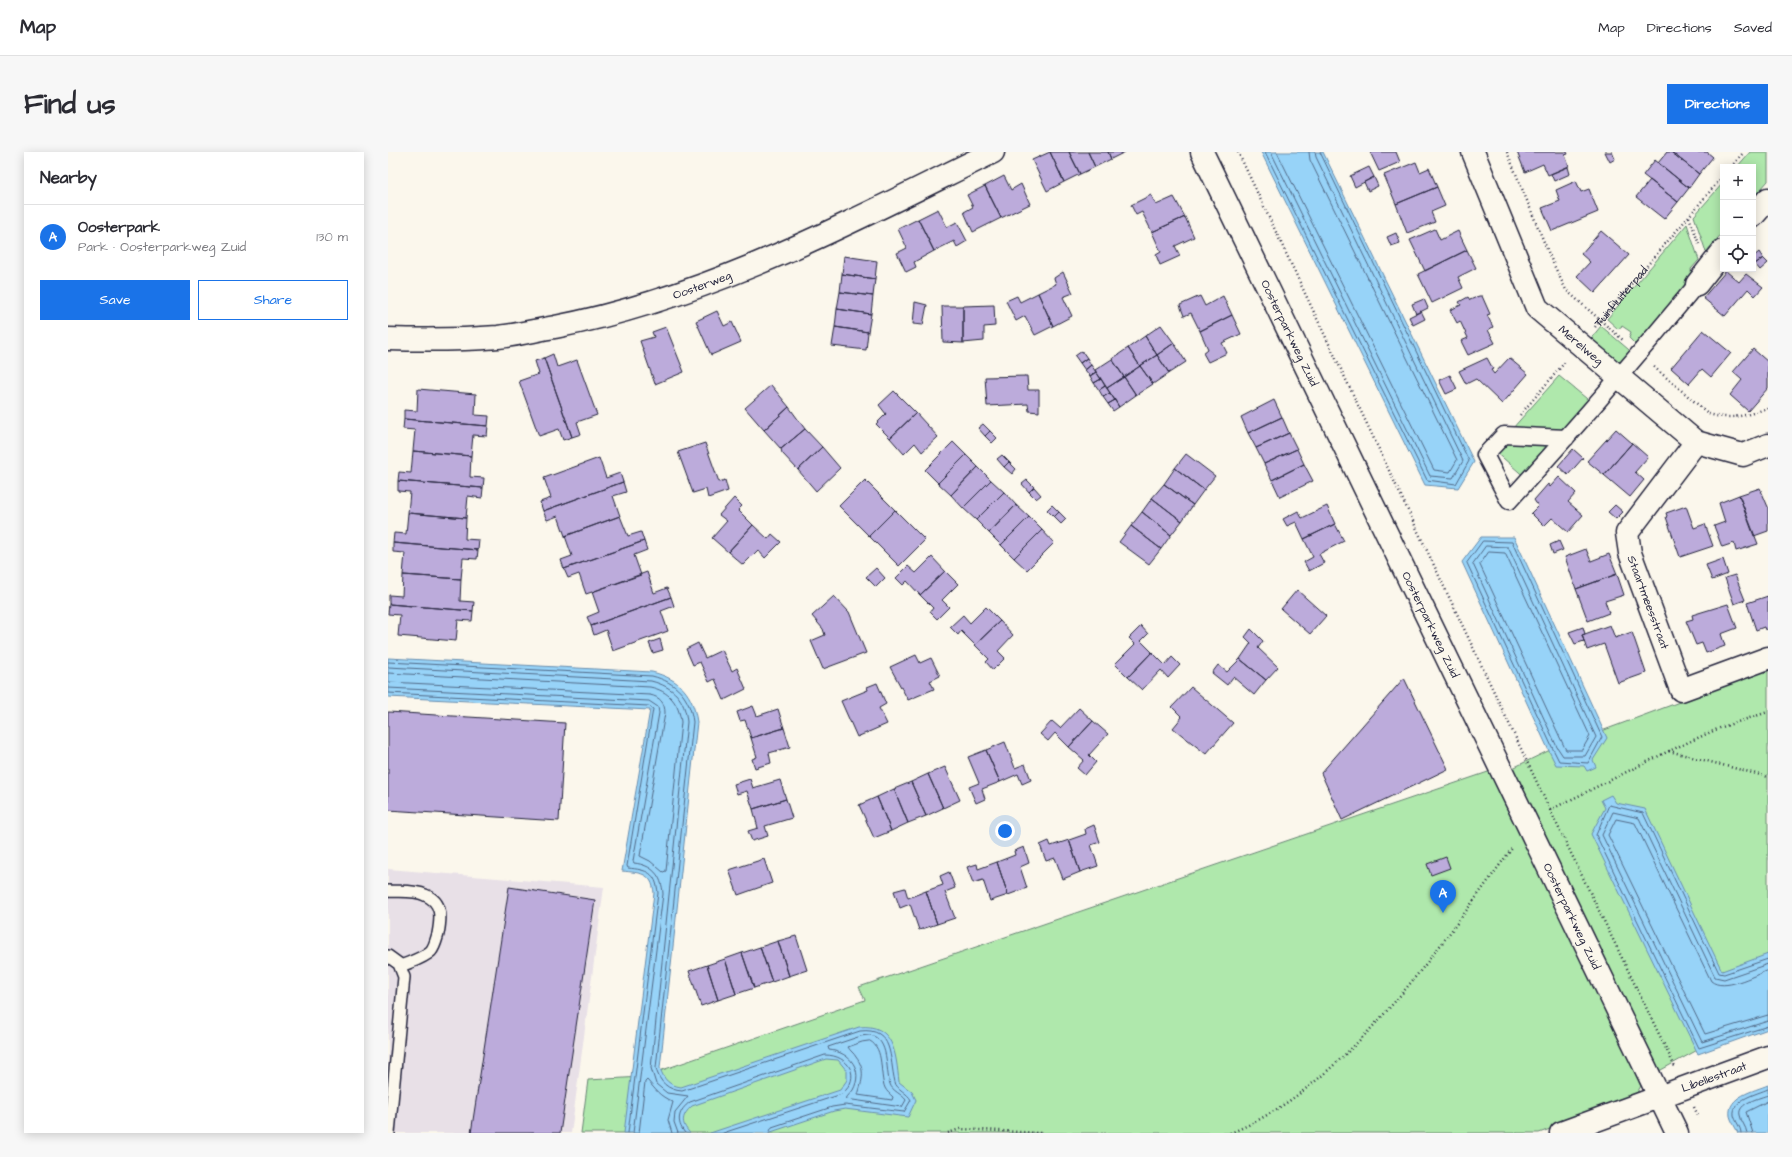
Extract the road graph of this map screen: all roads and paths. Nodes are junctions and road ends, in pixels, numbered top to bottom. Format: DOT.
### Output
graph roads {
  1 [pos="993,152"];
  2 [pos="1202,152"];
  3 [pos="1238,152"];
  4 [pos="1473,152"];
  5 [pos="1507,152"];
  6 [pos="1744,152"];
  7 [pos="1734,164"];
  8 [pos="1720,180"];
  9 [pos="1768,199"];
  10 [pos="1756,213"];
  11 [pos="1720,255"];
  12 [pos="1697,284"];
  13 [pos="1601,321"];
  14 [pos="388,339"];
  15 [pos="1581,344"];
  16 [pos="1639,355"];
  17 [pos="1620,377"];
  18 [pos="1768,408"];
  19 [pos="1504,435"];
  20 [pos="1566,438"];
  21 [pos="1696,442"];
  22 [pos="1768,446"];
  23 [pos="1768,658"];
  24 [pos="1768,712"];
  25 [pos="1669,750"];
  26 [pos="1768,777"];
  27 [pos="1550,810"];
  28 [pos="1528,825"];
  29 [pos="388,891"];
  30 [pos="388,956"];
  31 [pos="401,966"];
  32 [pos="1768,1057"];
  33 [pos="1685,1088"];
  34 [pos="1659,1096"];
  35 [pos="1699,1118"];
  36 [pos="1031,1132"];
  37 [pos="389,1133"];
  38 [pos="948,1133"];
  39 [pos="1042,1133"];
  40 [pos="1230,1133"];
  41 [pos="1561,1133"];
  42 [pos="1677,1133"];
  1 -- 14 [label="street, Oosterweg"];
  2 -- 28 [label="street, Oosterparkweg Zuid"];
  3 -- 27 [label="path"];
  4 -- 15 [label="street, Merelweg"];
  5 -- 13 [label="path"];
  6 -- 7 [label="path"];
  8 -- 13 [label="path, Tuinfluiterpad"];
  9 -- 10 [label="street"];
  11 -- 12 [label="street"];
  12 -- 16 [label="street"];
  13 -- 15 [label="path, Tuinfluiterpad"];
  13 -- 16 [label="path"];
  15 -- 17 [label="street, Merelweg"];
  15 -- 19 [label="path, Tuinfluiterpad"];
  16 -- 17 [label="street"];
  16 -- 18 [label="path"];
  17 -- 20 [label="street"];
  17 -- 21 [label="street, Merelweg"];
  19 -- 20 [label="street"];
  19 -- 20 [label="street"];
  21 -- 22 [label="street, Merelweg"];
  21 -- 23 [label="street, Staartmeesstraat"];
  24 -- 25 [label="path"];
  25 -- 26 [label="path"];
  25 -- 27 [label="path"];
  27 -- 28 [label="path"];
  27 -- 33 [label="path"];
  28 -- 34 [label="street, Oosterparkweg Zuid"];
  28 -- 40 [label="path"];
  29 -- 31 [label="lane"];
  30 -- 31 [label="lane"];
  31 -- 37 [label="lane"];
  32 -- 33 [label="street, Libellestraat"];
  33 -- 34 [label="street, Libellestraat"];
  33 -- 35 [label="path"];
  34 -- 41 [label="street, Libellestraat"];
  34 -- 42 [label="street, Oosterparkweg Zuid"];
  36 -- 38 [label="path"];
  36 -- 39 [label="path"];
}
